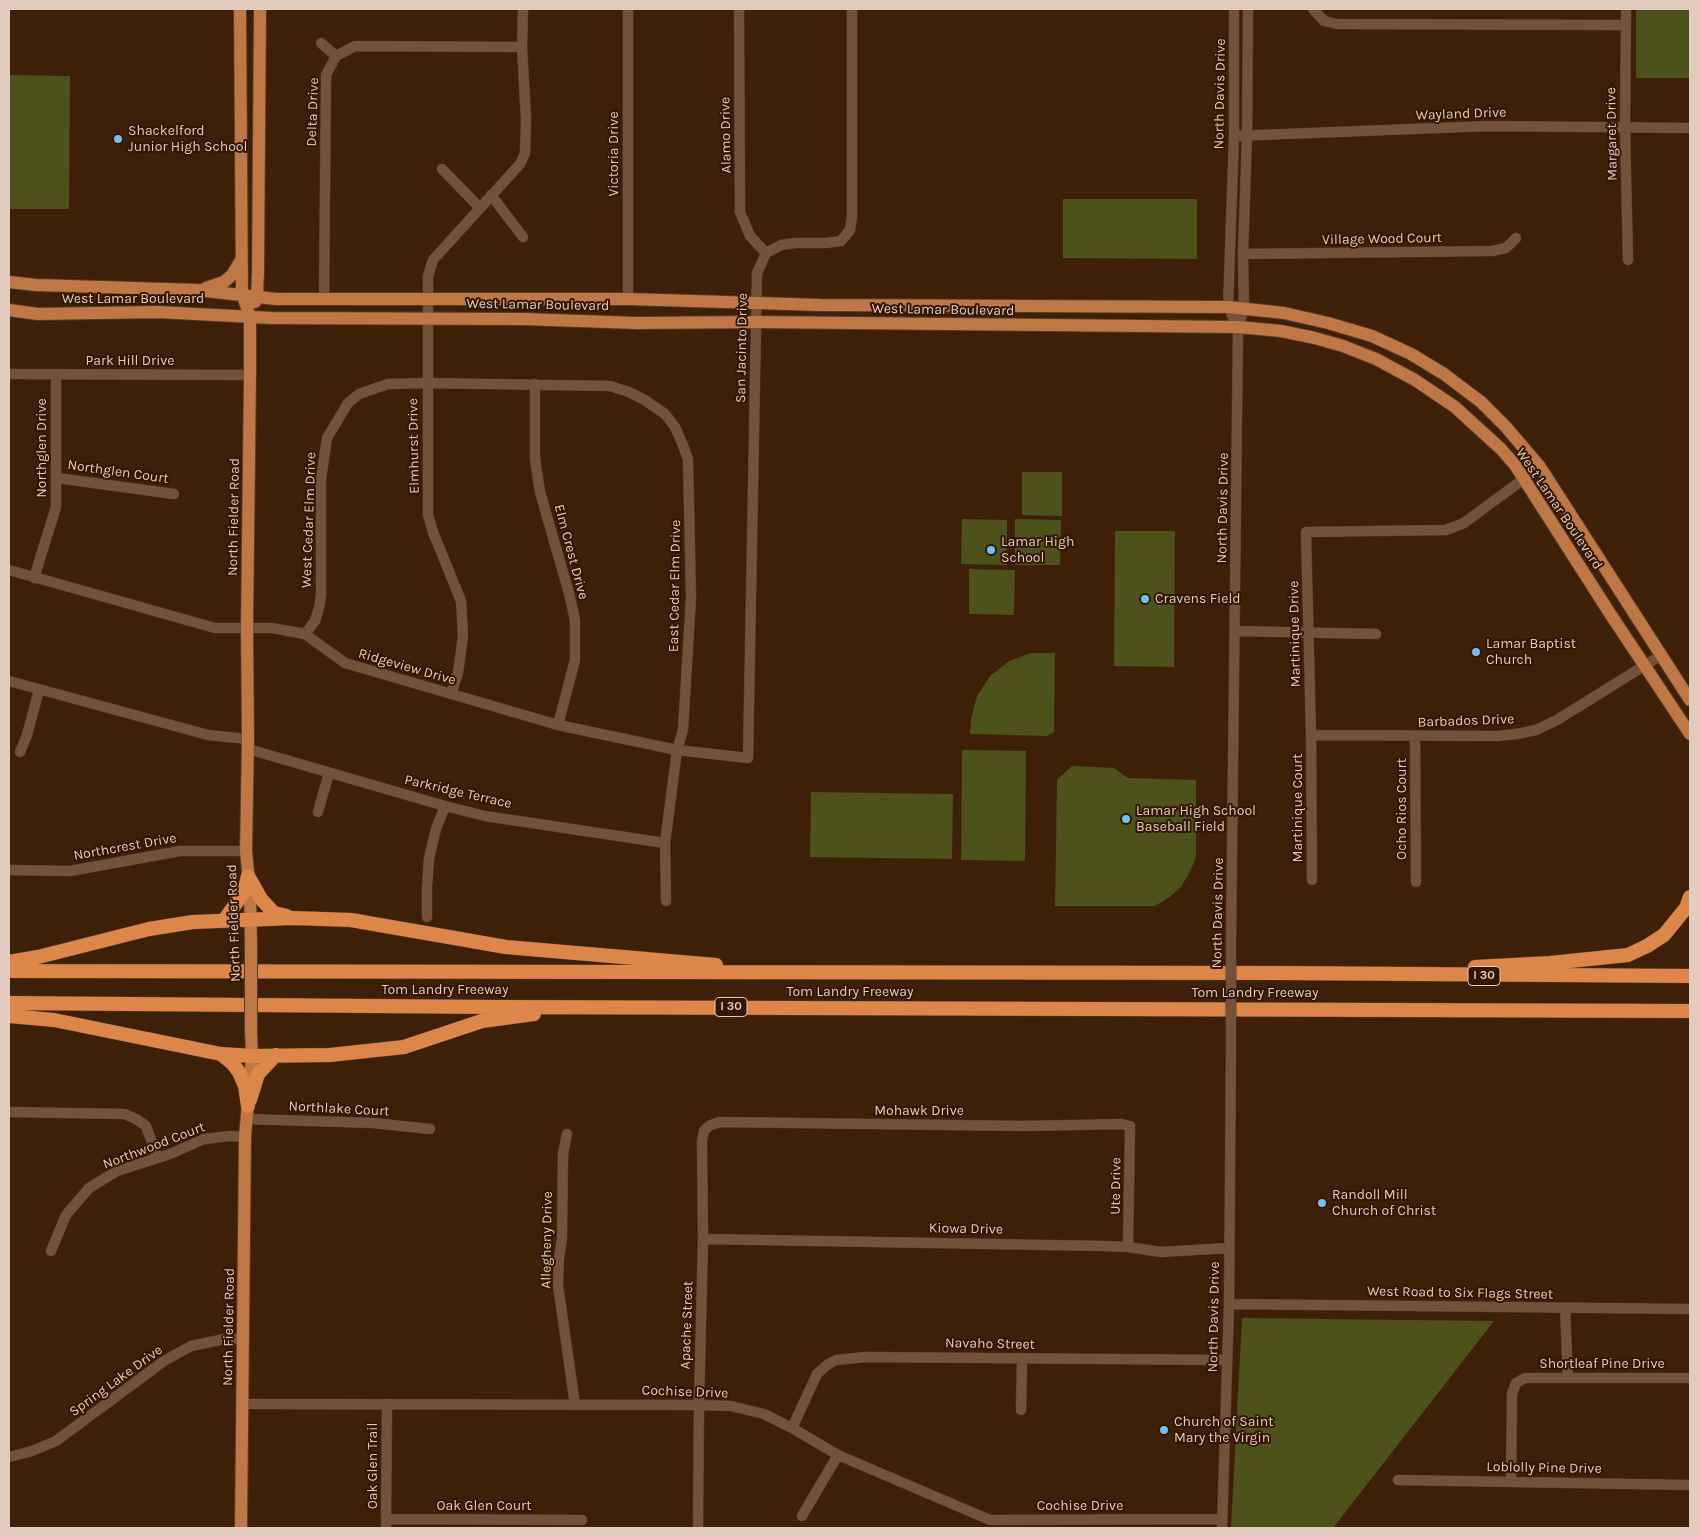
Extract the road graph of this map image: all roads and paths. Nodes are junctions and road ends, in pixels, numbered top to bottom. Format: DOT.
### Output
graph roads {
  1 [pos="240,9"];
  2 [pos="260,9"];
  3 [pos="523,9"];
  4 [pos="628,9"];
  5 [pos="739,9"];
  6 [pos="852,9"];
  7 [pos="1234,9"];
  8 [pos="1248,9"];
  9 [pos="1313,9"];
  10 [pos="1626,9"];
  11 [pos="1626,25"];
  12 [pos="321,43"];
  13 [pos="522,47"];
  14 [pos="240,55"];
  15 [pos="260,56"];
  16 [pos="336,56"];
  17 [pos="1625,128"];
  18 [pos="1690,128"];
  19 [pos="1234,136"];
  20 [pos="1247,136"];
  21 [pos="442,168"];
  22 [pos="491,196"];
  23 [pos="480,208"];
  24 [pos="523,237"];
  25 [pos="1516,238"];
  26 [pos="766,253"];
  27 [pos="1243,254"];
  28 [pos="242,257"];
  29 [pos="1628,260"];
  30 [pos="9,282"];
  31 [pos="197,290"];
  32 [pos="242,294"];
  33 [pos="257,296"];
  34 [pos="324,299"];
  35 [pos="428,299"];
  36 [pos="628,300"];
  37 [pos="757,303"];
  38 [pos="821,305"];
  39 [pos="1228,307"];
  40 [pos="1244,308"];
  41 [pos="9,310"];
  42 [pos="250,316"];
  43 [pos="428,318"];
  44 [pos="756,322"];
  45 [pos="821,323"];
  46 [pos="1238,327"];
  47 [pos="9,374"];
  48 [pos="56,374"];
  49 [pos="250,375"];
  50 [pos="427,383"];
  51 [pos="535,384"];
  52 [pos="1540,467"];
  53 [pos="57,478"];
  54 [pos="1524,479"];
  55 [pos="174,494"];
  56 [pos="9,570"];
  57 [pos="34,578"];
  58 [pos="247,628"];
  59 [pos="1235,631"];
  60 [pos="1308,632"];
  61 [pos="306,634"];
  62 [pos="1376,634"];
  63 [pos="1660,656"];
  64 [pos="1645,666"];
  65 [pos="9,681"];
  66 [pos="39,690"];
  67 [pos="451,694"];
  68 [pos="1690,700"];
  69 [pos="558,725"];
  70 [pos="1690,734"];
  71 [pos="1311,735"];
  72 [pos="1415,736"];
  73 [pos="248,744"];
  74 [pos="677,750"];
  75 [pos="20,752"];
  76 [pos="748,758"];
  77 [pos="329,773"];
  78 [pos="445,806"];
  79 [pos="318,812"];
  80 [pos="665,842"];
  81 [pos="246,851"];
  82 [pos="9,870"];
  83 [pos="248,876"];
  84 [pos="1312,880"];
  85 [pos="1416,882"];
  86 [pos="1690,897"];
  87 [pos="666,901"];
  88 [pos="427,917"];
  89 [pos="251,918"];
  90 [pos="292,918"];
  91 [pos="225,919"];
  92 [pos="9,962"];
  93 [pos="9,971"];
  94 [pos="1279,973"];
  95 [pos="831,974"];
  96 [pos="1690,976"];
  97 [pos="9,1003"];
  98 [pos="677,1007"];
  99 [pos="1603,1010"];
  100 [pos="1690,1011"];
  101 [pos="9,1016"];
  102 [pos="1690,1018"];
  103 [pos="221,1054"];
  104 [pos="276,1055"];
  105 [pos="252,1056"];
  106 [pos="9,1112"];
  107 [pos="247,1112"];
  108 [pos="709,1126"];
  109 [pos="1130,1126"];
  110 [pos="430,1129"];
  111 [pos="567,1134"];
  112 [pos="245,1137"];
  113 [pos="157,1157"];
  114 [pos="703,1239"];
  115 [pos="1128,1247"];
  116 [pos="1229,1248"];
  117 [pos="51,1251"];
  118 [pos="1229,1304"];
  119 [pos="1565,1308"];
  120 [pos="1690,1309"];
  121 [pos="242,1339"];
  122 [pos="1022,1358"];
  123 [pos="1226,1360"];
  124 [pos="1568,1378"];
  125 [pos="1690,1378"];
  126 [pos="243,1404"];
  127 [pos="387,1404"];
  128 [pos="575,1405"];
  129 [pos="699,1405"];
  130 [pos="1021,1410"];
  131 [pos="792,1428"];
  132 [pos="838,1455"];
  133 [pos="9,1456"];
  134 [pos="1398,1480"];
  135 [pos="1511,1482"];
  136 [pos="1690,1484"];
  137 [pos="802,1516"];
  138 [pos="582,1520"];
  139 [pos="386,1524"];
  140 [pos="1222,1524"];
  141 [pos="241,1528"];
  142 [pos="698,1528"];
  1 -- 14 [label="main road, North Fielder Road"];
  2 -- 15 [label="main road, North Fielder Road"];
  3 -- 13 [label="street, Elmhurst Drive"];
  4 -- 36 [label="street, Victoria Drive"];
  5 -- 26 [label="street, Alamo Drive"];
  6 -- 26 [label="street"];
  7 -- 19 [label="street, North Davis Drive"];
  8 -- 20 [label="street, North Davis Drive"];
  9 -- 11 [label="street"];
  10 -- 11 [label="street, Margaret Drive"];
  11 -- 17 [label="street, Margaret Drive"];
  12 -- 16 [label="street"];
  13 -- 16 [label="street"];
  13 -- 22 [label="street, Elmhurst Drive"];
  14 -- 15 [label="main road"];
  14 -- 28 [label="main road, North Fielder Road"];
  15 -- 33 [label="main road, North Fielder Road"];
  16 -- 34 [label="street, Delta Drive"];
  17 -- 18 [label="street, Wayland Drive"];
  17 -- 20 [label="street, Wayland Drive"];
  17 -- 29 [label="street, Margaret Drive"];
  19 -- 20 [label="street, Wayland Drive"];
  19 -- 39 [label="street, North Davis Drive"];
  20 -- 27 [label="street, North Davis Drive"];
  21 -- 23 [label="street"];
  22 -- 23 [label="street, Elmhurst Drive"];
  22 -- 24 [label="street"];
  23 -- 35 [label="street, Elmhurst Drive"];
  25 -- 27 [label="street, Village Wood Court"];
  26 -- 37 [label="street, San Jacinto Drive"];
  27 -- 40 [label="street, North Davis Drive"];
  28 -- 31 [label="main road"];
  28 -- 32 [label="main road, North Fielder Road"];
  30 -- 31 [label="main road, West Lamar Boulevard"];
  31 -- 32 [label="main road, West Lamar Boulevard"];
  32 -- 33 [label="main road, West Lamar Boulevard"];
  32 -- 42 [label="main road, North Fielder Road"];
  33 -- 34 [label="main road, West Lamar Boulevard"];
  33 -- 42 [label="main road, North Fielder Road"];
  34 -- 35 [label="main road, West Lamar Boulevard"];
  35 -- 36 [label="main road, West Lamar Boulevard"];
  35 -- 43 [label="street, Elmhurst Drive"];
  36 -- 37 [label="main road, West Lamar Boulevard"];
  37 -- 38 [label="main road, West Lamar Boulevard"];
  37 -- 44 [label="street, San Jacinto Drive"];
  38 -- 39 [label="main road, West Lamar Boulevard"];
  38 -- 45 [label="main road"];
  39 -- 40 [label="main road, West Lamar Boulevard"];
  39 -- 46 [label="street, North Davis Drive"];
  40 -- 46 [label="street, North Davis Drive"];
  40 -- 52 [label="main road, West Lamar Boulevard"];
  41 -- 42 [label="main road, West Lamar Boulevard"];
  42 -- 43 [label="main road, West Lamar Boulevard"];
  42 -- 49 [label="main road, North Fielder Road"];
  43 -- 44 [label="main road, West Lamar Boulevard"];
  43 -- 50 [label="street, Elmhurst Drive"];
  44 -- 45 [label="main road, West Lamar Boulevard"];
  44 -- 76 [label="street, San Jacinto Drive"];
  45 -- 46 [label="main road, West Lamar Boulevard"];
  46 -- 54 [label="main road, West Lamar Boulevard"];
  46 -- 59 [label="street, North Davis Drive"];
  47 -- 48 [label="street, Park Hill Drive"];
  48 -- 49 [label="street, Park Hill Drive"];
  48 -- 53 [label="street, Northglen Drive"];
  49 -- 58 [label="main road, North Fielder Road"];
  50 -- 51 [label="street, West Cedar Elm Drive"];
  50 -- 61 [label="street, West Cedar Elm Drive"];
  50 -- 67 [label="street, Elmhurst Drive"];
  51 -- 69 [label="street, Elm Crest Drive"];
  51 -- 74 [label="street, East Cedar Elm Drive"];
  52 -- 54 [label="street"];
  52 -- 63 [label="main road, West Lamar Boulevard"];
  53 -- 55 [label="street, Northglen Court"];
  53 -- 57 [label="street, Northglen Drive"];
  54 -- 60 [label="street, Martinique Drive"];
  54 -- 64 [label="main road, West Lamar Boulevard"];
  56 -- 57 [label="street, Ridgeview Drive"];
  57 -- 58 [label="street, Ridgeview Drive"];
  58 -- 61 [label="street, Ridgeview Drive"];
  58 -- 73 [label="main road, North Fielder Road"];
  59 -- 60 [label="street"];
  59 -- 116 [label="street, North Davis Drive, bridge"];
  60 -- 62 [label="street"];
  60 -- 71 [label="street, Martinique Drive"];
  61 -- 67 [label="street, Ridgeview Drive"];
  63 -- 64 [label="street, Barbados Drive"];
  63 -- 68 [label="main road, West Lamar Boulevard"];
  64 -- 70 [label="main road, West Lamar Boulevard"];
  64 -- 72 [label="street, Barbados Drive"];
  65 -- 66 [label="street, Parkridge Terrace"];
  66 -- 73 [label="street, Parkridge Terrace"];
  66 -- 75 [label="street"];
  67 -- 69 [label="street, Ridgeview Drive"];
  69 -- 74 [label="street, Ridgeview Drive"];
  71 -- 72 [label="street, Barbados Drive"];
  71 -- 84 [label="street, Martinique Court"];
  72 -- 85 [label="street, Ocho Rios Court"];
  73 -- 77 [label="street, Parkridge Terrace"];
  73 -- 81 [label="main road, North Fielder Road"];
  74 -- 76 [label="street, Ridgeview Drive"];
  74 -- 80 [label="street, East Cedar Elm Drive"];
  77 -- 78 [label="street, Parkridge Terrace"];
  77 -- 79 [label="street"];
  78 -- 80 [label="street, Parkridge Terrace"];
  78 -- 88 [label="street"];
  80 -- 87 [label="street, East Cedar Elm Drive"];
  81 -- 82 [label="street, Northcrest Drive"];
  81 -- 83 [label="main road, North Fielder Road"];
  83 -- 89 [label="main road, North Fielder Road"];
  83 -- 90 [label="highway"];
  83 -- 91 [label="highway"];
  86 -- 94 [label="highway"];
  89 -- 90 [label="highway"];
  89 -- 91 [label="highway"];
  89 -- 105 [label="main road, North Fielder Road, bridge"];
  90 -- 95 [label="highway"];
  91 -- 92 [label="highway"];
  93 -- 95 [label="highway, Tom Landry Freeway / I 30"];
  94 -- 95 [label="highway, Tom Landry Freeway / I 30"];
  94 -- 96 [label="highway, Tom Landry Freeway / I 30"];
  97 -- 98 [label="highway, Tom Landry Freeway / I 30"];
  98 -- 99 [label="highway, Tom Landry Freeway / I 30"];
  98 -- 104 [label="highway"];
  99 -- 100 [label="highway, Tom Landry Freeway / I 30"];
  99 -- 102 [label="highway"];
  101 -- 103 [label="highway"];
  103 -- 105 [label="highway"];
  103 -- 107 [label="highway"];
  104 -- 105 [label="highway"];
  104 -- 107 [label="highway"];
  105 -- 107 [label="main road, North Fielder Road"];
  106 -- 113 [label="street"];
  107 -- 110 [label="street, Northlake Court"];
  107 -- 112 [label="main road, North Fielder Road"];
  108 -- 109 [label="street, Mohawk Drive"];
  108 -- 114 [label="street, Apache Street"];
  109 -- 115 [label="street, Ute Drive"];
  111 -- 128 [label="street, Allegheny Drive"];
  112 -- 113 [label="street, Northwood Court"];
  112 -- 121 [label="main road, North Fielder Road"];
  113 -- 117 [label="street, Northwood Court"];
  114 -- 115 [label="street, Kiowa Drive"];
  114 -- 129 [label="street, Apache Street"];
  115 -- 116 [label="street, Kiowa Drive"];
  116 -- 118 [label="street, North Davis Drive"];
  118 -- 119 [label="street, West Road to Six Flags Street"];
  118 -- 123 [label="street, North Davis Drive"];
  119 -- 120 [label="street, West Road to Six Flags Street"];
  119 -- 124 [label="street"];
  121 -- 126 [label="main road, North Fielder Road"];
  121 -- 133 [label="street, Spring Lake Drive"];
  122 -- 123 [label="street, Navaho Street"];
  122 -- 130 [label="street"];
  122 -- 131 [label="street, Navaho Street"];
  123 -- 140 [label="street, North Davis Drive"];
  124 -- 125 [label="street, Shortleaf Pine Drive"];
  124 -- 135 [label="street, Shortleaf Pine Drive"];
  126 -- 127 [label="street, Cochise Drive"];
  126 -- 141 [label="main road, North Fielder Road"];
  127 -- 128 [label="street, Cochise Drive"];
  127 -- 139 [label="street, Oak Glen Trail"];
  128 -- 129 [label="street, Cochise Drive"];
  129 -- 131 [label="street, Cochise Drive"];
  129 -- 142 [label="street, Apache Street"];
  131 -- 132 [label="street, Cochise Drive"];
  132 -- 137 [label="street"];
  132 -- 140 [label="street, Cochise Drive"];
  134 -- 135 [label="street, Loblolly Pine Drive"];
  135 -- 136 [label="street, Loblolly Pine Drive"];
  138 -- 139 [label="street, Oak Glen Court"];
}
